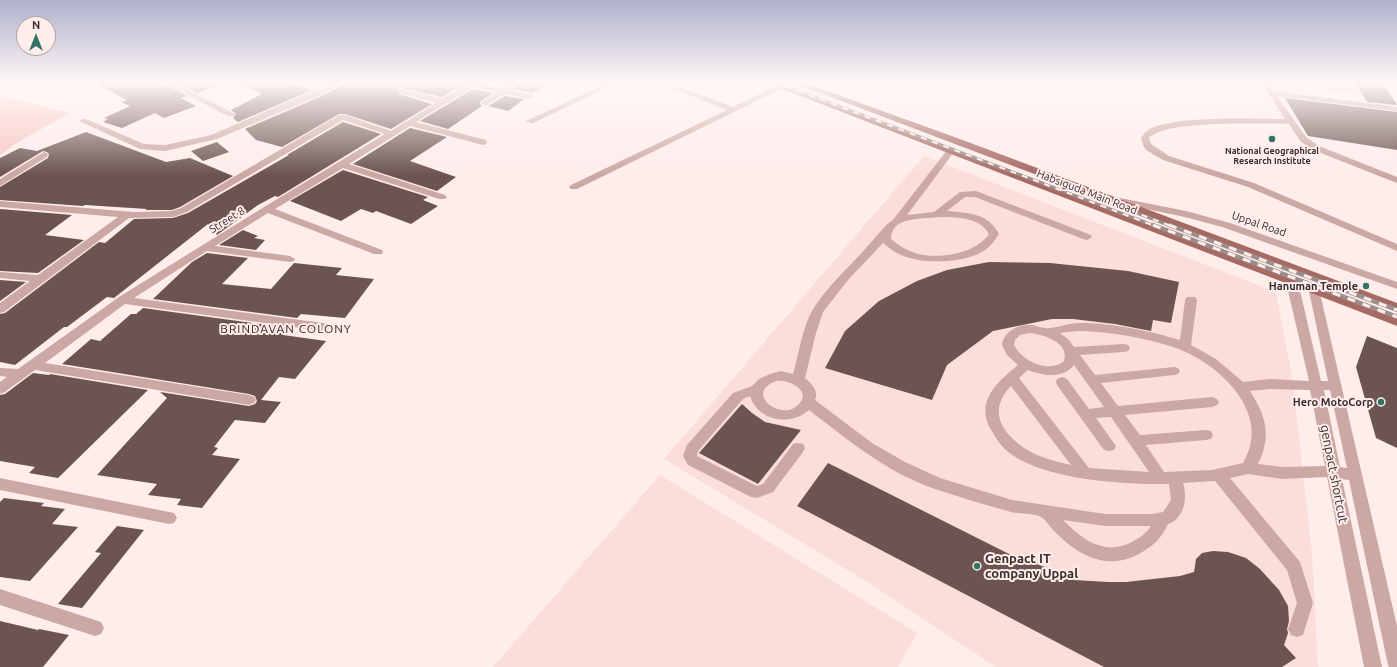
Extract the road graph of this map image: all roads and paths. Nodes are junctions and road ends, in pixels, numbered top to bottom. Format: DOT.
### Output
graph roads {
  1 [pos="270,113"];
  2 [pos="424,113"];
  3 [pos="547,113"];
  4 [pos="728,113"];
  5 [pos="848,113"];
  6 [pos="880,113"];
  7 [pos="1285,113"];
  8 [pos="330,114"];
  9 [pos="342,117"];
  10 [pos="83,120"];
  11 [pos="530,121"];
  12 [pos="1291,122"];
  13 [pos="408,123"];
  14 [pos="390,133"];
  15 [pos="957,141"];
  16 [pos="483,142"];
  17 [pos="945,151"];
  18 [pos="44,155"];
  19 [pos="342,165"];
  20 [pos="1397,180"];
  21 [pos="0,183"];
  22 [pos="574,187"];
  23 [pos="442,197"];
  24 [pos="1110,199"];
  25 [pos="0,204"];
  26 [pos="267,209"];
  27 [pos="128,214"];
  28 [pos="936,215"];
  29 [pos="897,221"];
  30 [pos="885,234"];
  31 [pos="1087,237"];
  32 [pos="205,248"];
  33 [pos="1397,248"];
  34 [pos="378,252"];
  35 [pos="290,259"];
  36 [pos="0,275"];
  37 [pos="39,279"];
  38 [pos="1292,282"];
  39 [pos="1397,286"];
  40 [pos="1315,291"];
  41 [pos="123,300"];
  42 [pos="1191,300"];
  43 [pos="1397,307"];
  44 [pos="0,309"];
  45 [pos="1397,322"];
  46 [pos="323,327"];
  47 [pos="1048,333"];
  48 [pos="1185,347"];
  49 [pos="1124,348"];
  50 [pos="1071,351"];
  51 [pos="1026,364"];
  52 [pos="32,366"];
  53 [pos="1174,371"];
  54 [pos="0,372"];
  55 [pos="20,374"];
  56 [pos="1012,378"];
  57 [pos="798,380"];
  58 [pos="1091,380"];
  59 [pos="1062,382"];
  60 [pos="1316,385"];
  61 [pos="1336,386"];
  62 [pos="1240,387"];
  63 [pos="0,389"];
  64 [pos="756,390"];
  65 [pos="249,400"];
  66 [pos="809,402"];
  67 [pos="1212,402"];
  68 [pos="1114,412"];
  69 [pos="1086,414"];
  70 [pos="1206,435"];
  71 [pos="1136,441"];
  72 [pos="1109,446"];
  73 [pos="798,448"];
  74 [pos="1248,468"];
  75 [pos="1333,471"];
  76 [pos="1084,473"];
  77 [pos="1219,475"];
  78 [pos="1356,476"];
  79 [pos="1160,478"];
  80 [pos="1174,478"];
  81 [pos="0,484"];
  82 [pos="1045,511"];
  83 [pos="169,518"];
  84 [pos="1162,518"];
  85 [pos="0,597"];
  86 [pos="95,628"];
  87 [pos="1297,629"];
  88 [pos="1397,665"];
  89 [pos="1372,667"];
  1 -- 10 [label="street"];
  2 -- 13 [label="street, Street 8"];
  3 -- 11 [label="street"];
  4 -- 22 [label="street"];
  5 -- 17 [label="main road, Habsiguda Main Road"];
  6 -- 15 [label="main road, Habsiguda Main Road"];
  7 -- 12 [label="street"];
  8 -- 9 [label="street"];
  9 -- 14 [label="street"];
  9 -- 27 [label="street"];
  12 -- 20 [label="street"];
  12 -- 33 [label="street"];
  13 -- 14 [label="street, Street 8"];
  13 -- 16 [label="street"];
  14 -- 19 [label="street, Street 8"];
  15 -- 17 [label="main road"];
  15 -- 24 [label="main road, Habsiguda Main Road"];
  17 -- 29 [label="street"];
  17 -- 38 [label="main road, Habsiguda Main Road"];
  18 -- 21 [label="street"];
  19 -- 23 [label="street"];
  19 -- 26 [label="street, Street 8"];
  24 -- 39 [label="street, Uppal Road"];
  24 -- 43 [label="main road, Habsiguda Main Road"];
  25 -- 27 [label="street"];
  26 -- 32 [label="street, Street 8"];
  26 -- 34 [label="street"];
  27 -- 37 [label="street"];
  28 -- 29 [label="street"];
  28 -- 30 [label="street"];
  28 -- 31 [label="street"];
  29 -- 30 [label="street"];
  30 -- 57 [label="street"];
  32 -- 35 [label="street"];
  32 -- 41 [label="street, Street 8"];
  36 -- 37 [label="street"];
  37 -- 44 [label="street"];
  38 -- 40 [label="main road, Habsiguda Main Road"];
  38 -- 60 [label="street, genpact shortcut"];
  40 -- 45 [label="main road, Habsiguda Main Road"];
  40 -- 61 [label="street"];
  41 -- 46 [label="street"];
  41 -- 52 [label="street, Street 8"];
  42 -- 48 [label="street"];
  47 -- 48 [label="street"];
  47 -- 50 [label="street"];
  47 -- 51 [label="street"];
  48 -- 62 [label="street"];
  49 -- 50 [label="street"];
  50 -- 51 [label="street"];
  50 -- 58 [label="street"];
  51 -- 56 [label="street"];
  52 -- 55 [label="street, Street 8"];
  52 -- 65 [label="street"];
  53 -- 58 [label="street"];
  54 -- 55 [label="street"];
  55 -- 63 [label="street, Street 8"];
  56 -- 76 [label="street"];
  56 -- 76 [label="street"];
  57 -- 64 [label="street"];
  57 -- 66 [label="street"];
  58 -- 68 [label="street"];
  59 -- 69 [label="street"];
  60 -- 61 [label="street"];
  60 -- 62 [label="street"];
  60 -- 75 [label="street, genpact shortcut"];
  61 -- 78 [label="street"];
  62 -- 74 [label="street"];
  64 -- 66 [label="street"];
  64 -- 73 [label="street"];
  66 -- 82 [label="street"];
  67 -- 68 [label="street"];
  68 -- 69 [label="street"];
  68 -- 71 [label="street"];
  69 -- 72 [label="street"];
  70 -- 71 [label="street"];
  71 -- 79 [label="street"];
  74 -- 75 [label="street"];
  74 -- 77 [label="street"];
  75 -- 78 [label="street"];
  75 -- 89 [label="street, genpact shortcut"];
  76 -- 79 [label="street"];
  77 -- 80 [label="street"];
  77 -- 87 [label="street"];
  78 -- 88 [label="street"];
  79 -- 80 [label="street"];
  80 -- 84 [label="street"];
  81 -- 83 [label="street"];
  82 -- 84 [label="street"];
  82 -- 84 [label="street"];
  85 -- 86 [label="street"];
}
